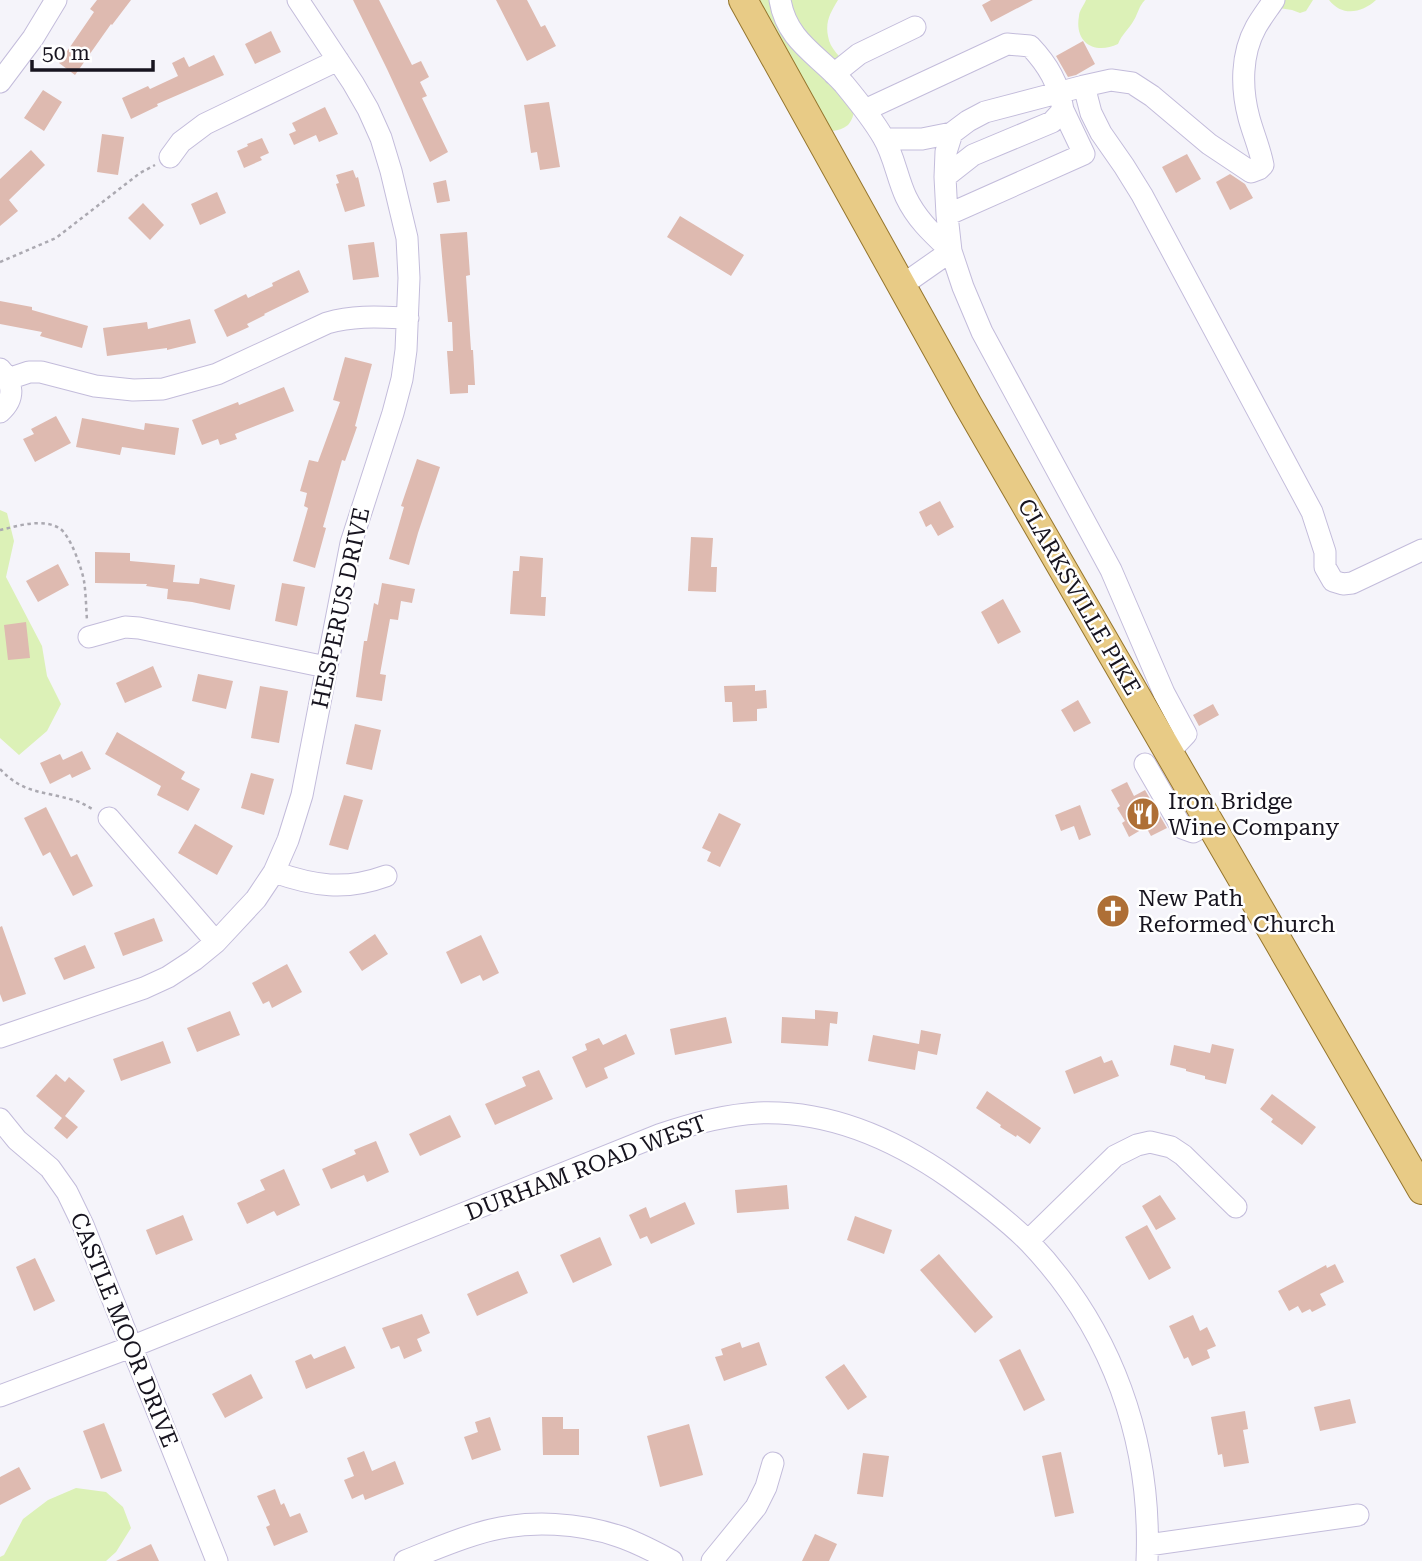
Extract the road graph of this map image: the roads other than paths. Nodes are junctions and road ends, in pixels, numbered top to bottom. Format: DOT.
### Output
graph roads {
  1 [pos="56,0"];
  2 [pos="298,0"];
  3 [pos="743,0"];
  4 [pos="780,0"];
  5 [pos="1274,0"];
  6 [pos="915,27"];
  7 [pos="338,60"];
  8 [pos="834,74"];
  9 [pos="0,82"];
  10 [pos="1084,86"];
  11 [pos="1062,101"];
  12 [pos="865,110"];
  13 [pos="952,133"];
  14 [pos="884,139"];
  15 [pos="170,157"];
  16 [pos="945,177"];
  17 [pos="947,215"];
  18 [pos="951,251"];
  19 [pos="901,286"];
  20 [pos="408,318"];
  21 [pos="4,374"];
  22 [pos="0,412"];
  23 [pos="1422,550"];
  24 [pos="89,637"];
  25 [pos="326,667"];
  26 [pos="1157,758"];
  27 [pos="109,818"];
  28 [pos="274,872"];
  29 [pos="386,876"];
  30 [pos="216,942"];
  31 [pos="0,1037"];
  32 [pos="0,1119"];
  33 [pos="1422,1189"];
  34 [pos="1236,1207"];
  35 [pos="1028,1241"];
  36 [pos="131,1346"];
  37 [pos="0,1396"];
  38 [pos="773,1463"];
  39 [pos="1358,1515"];
  40 [pos="1147,1553"];
  41 [pos="217,1561"];
  42 [pos="405,1561"];
  43 [pos="672,1561"];
  44 [pos="712,1561"];
  1 -- 9 [label="street"];
  2 -- 7 [label="street, HESPERUS DRIVE"];
  3 -- 19 [label="main road, CLARKSVILLE PIKE"];
  4 -- 8 [label="street"];
  5 -- 10 [label="street"];
  6 -- 8 [label="street"];
  7 -- 15 [label="street"];
  7 -- 20 [label="street, HESPERUS DRIVE"];
  8 -- 12 [label="street"];
  10 -- 11 [label="street"];
  10 -- 23 [label="street"];
  11 -- 12 [label="street"];
  11 -- 13 [label="street"];
  11 -- 16 [label="street"];
  11 -- 17 [label="street"];
  12 -- 14 [label="street"];
  13 -- 14 [label="street"];
  13 -- 16 [label="street"];
  14 -- 18 [label="street"];
  16 -- 17 [label="street"];
  17 -- 18 [label="street"];
  18 -- 19 [label="street"];
  18 -- 26 [label="street"];
  19 -- 26 [label="main road, CLARKSVILLE PIKE"];
  20 -- 21 [label="street"];
  20 -- 25 [label="street, HESPERUS DRIVE"];
  21 -- 22 [label="street"];
  24 -- 25 [label="street"];
  25 -- 28 [label="street, HESPERUS DRIVE"];
  26 -- 33 [label="main road, CLARKSVILLE PIKE"];
  27 -- 30 [label="street"];
  28 -- 29 [label="street"];
  28 -- 30 [label="street, HESPERUS DRIVE"];
  30 -- 31 [label="street, HESPERUS DRIVE"];
  32 -- 36 [label="street, CASTLE MOOR DRIVE"];
  34 -- 35 [label="street"];
  35 -- 36 [label="street, DURHAM ROAD WEST"];
  35 -- 40 [label="street, DURHAM ROAD WEST"];
  36 -- 37 [label="street, DURHAM ROAD WEST"];
  36 -- 41 [label="street, CASTLE MOOR DRIVE"];
  38 -- 44 [label="street"];
  39 -- 40 [label="street"];
  42 -- 43 [label="street"];
}
